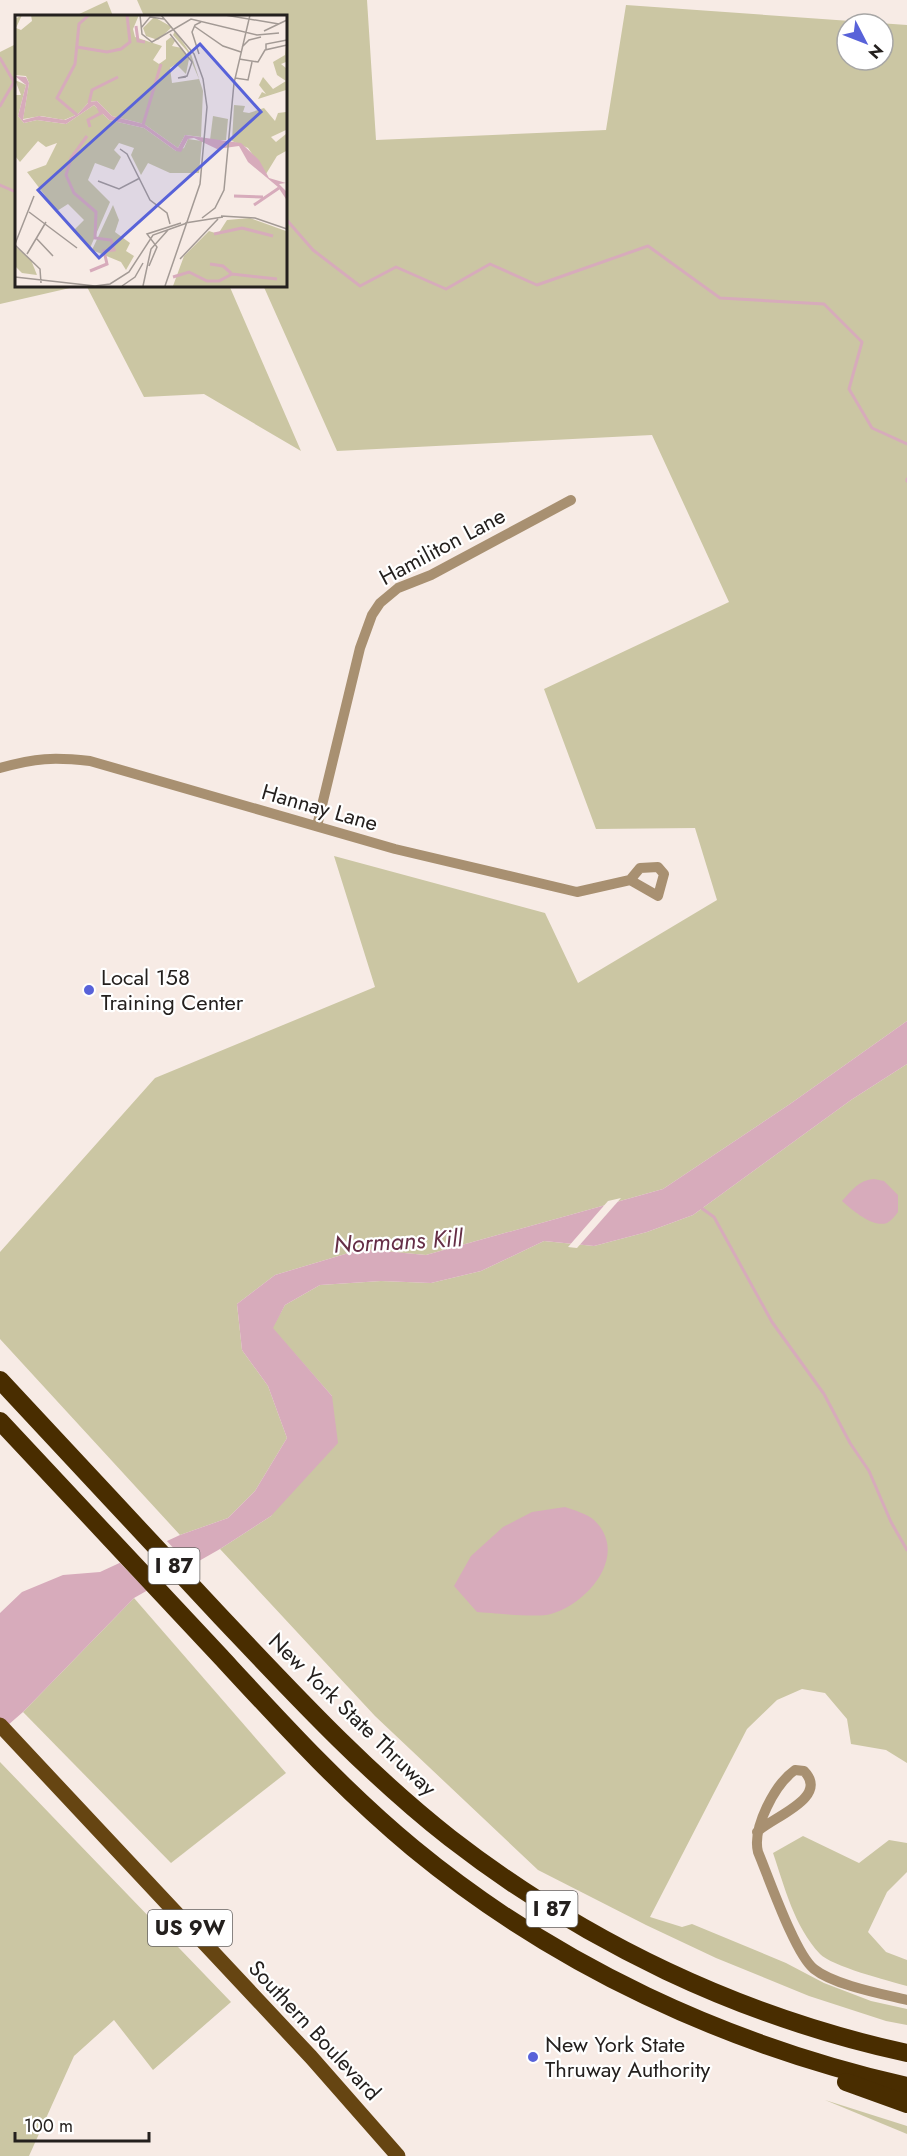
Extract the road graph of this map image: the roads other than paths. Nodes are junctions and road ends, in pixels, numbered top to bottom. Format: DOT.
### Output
graph roads {
  1 [pos="571,500"];
  2 [pos="0,768"];
  3 [pos="317,826"];
  4 [pos="630,879"];
  5 [pos="0,1380"];
  6 [pos="0,1421"];
  7 [pos="0,1725"];
  8 [pos="757,1832"];
  9 [pos="907,2000"];
  10 [pos="747,2040"];
  11 [pos="907,2053"];
  12 [pos="907,2086"];
  13 [pos="907,2104"];
  14 [pos="398,2156"];
  1 -- 3 [label="street, Hamiliton Lane"];
  2 -- 3 [label="street, Hannay Lane"];
  3 -- 4 [label="street, Hannay Lane"];
  5 -- 11 [label="highway, New York State Thruway / I 87"];
  6 -- 10 [label="highway, I 87"];
  7 -- 14 [label="main road, Southern Boulevard / US 9W"];
  8 -- 8 [label="street"];
  8 -- 9 [label="street"];
  10 -- 12 [label="highway, I 87"];
  10 -- 13 [label="highway"];
}
